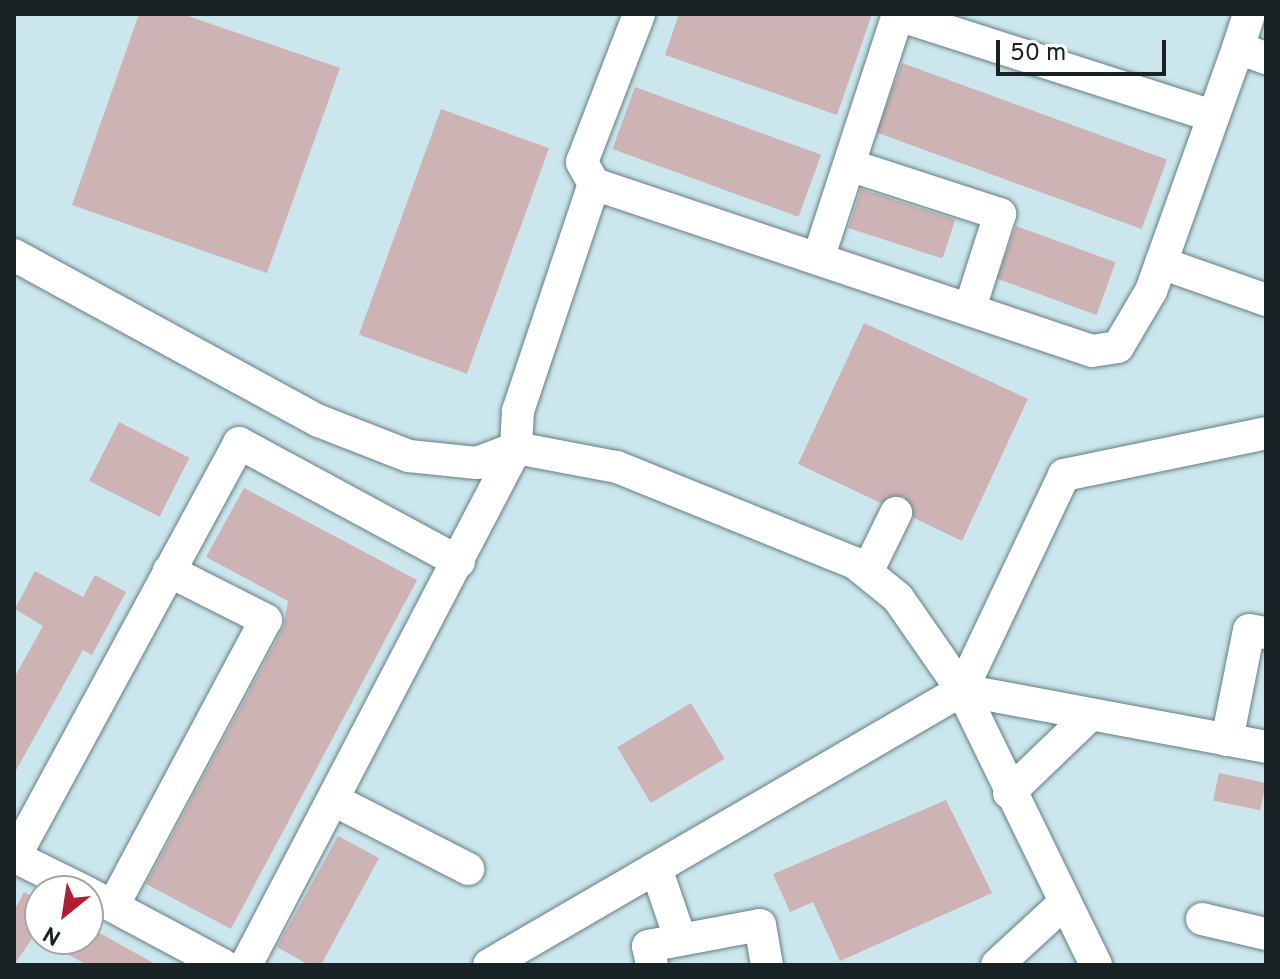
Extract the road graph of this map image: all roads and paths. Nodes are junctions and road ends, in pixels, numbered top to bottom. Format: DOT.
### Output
graph roads {
  1 [pos="639,14"];
  2 [pos="898,14"];
  3 [pos="1249,14"];
  4 [pos="1252,53"];
  5 [pos="1212,116"];
  6 [pos="849,165"];
  7 [pos="594,184"];
  8 [pos="14,255"];
  9 [pos="819,256"];
  10 [pos="1161,263"];
  11 [pos="1266,300"];
  12 [pos="970,308"];
  13 [pos="1266,433"];
  14 [pos="516,448"];
  15 [pos="896,513"];
  16 [pos="459,562"];
  17 [pos="169,571"];
  18 [pos="867,572"];
  19 [pos="1266,633"];
  20 [pos="962,690"];
  21 [pos="1088,717"];
  22 [pos="1227,740"];
  23 [pos="1266,747"];
  24 [pos="1009,793"];
  25 [pos="334,800"];
  26 [pos="14,857"];
  27 [pos="656,868"];
  28 [pos="468,869"];
  29 [pos="50,875"];
  30 [pos="104,882"];
  31 [pos="104,902"];
  32 [pos="1062,905"];
  33 [pos="1202,919"];
  34 [pos="1266,934"];
  35 [pos="680,938"];
  36 [pos="223,965"];
  37 [pos="246,965"];
  38 [pos="489,965"];
  39 [pos="652,965"];
  40 [pos="767,965"];
  41 [pos="997,965"];
  42 [pos="1096,965"];
  1 -- 7 [label="street"];
  2 -- 5 [label="street"];
  2 -- 6 [label="street"];
  3 -- 4 [label="street"];
  4 -- 5 [label="street"];
  5 -- 10 [label="street"];
  6 -- 9 [label="street"];
  6 -- 12 [label="street"];
  7 -- 9 [label="street"];
  7 -- 14 [label="street"];
  8 -- 14 [label="street"];
  9 -- 12 [label="street"];
  10 -- 11 [label="street"];
  10 -- 12 [label="street"];
  13 -- 20 [label="street"];
  14 -- 16 [label="street"];
  14 -- 18 [label="street"];
  15 -- 18 [label="street"];
  16 -- 17 [label="street"];
  16 -- 25 [label="street"];
  17 -- 26 [label="street"];
  17 -- 30 [label="street"];
  18 -- 20 [label="street"];
  19 -- 22 [label="street"];
  20 -- 21 [label="street"];
  20 -- 24 [label="street"];
  20 -- 27 [label="street"];
  21 -- 22 [label="street"];
  21 -- 24 [label="street"];
  22 -- 23 [label="street"];
  24 -- 32 [label="street"];
  25 -- 28 [label="street"];
  25 -- 37 [label="street"];
  26 -- 29 [label="street"];
  27 -- 35 [label="street"];
  27 -- 38 [label="street"];
  31 -- 36 [label="street"];
  32 -- 41 [label="street"];
  32 -- 42 [label="street"];
  33 -- 34 [label="street"];
  35 -- 39 [label="street"];
  35 -- 40 [label="street"];
}
